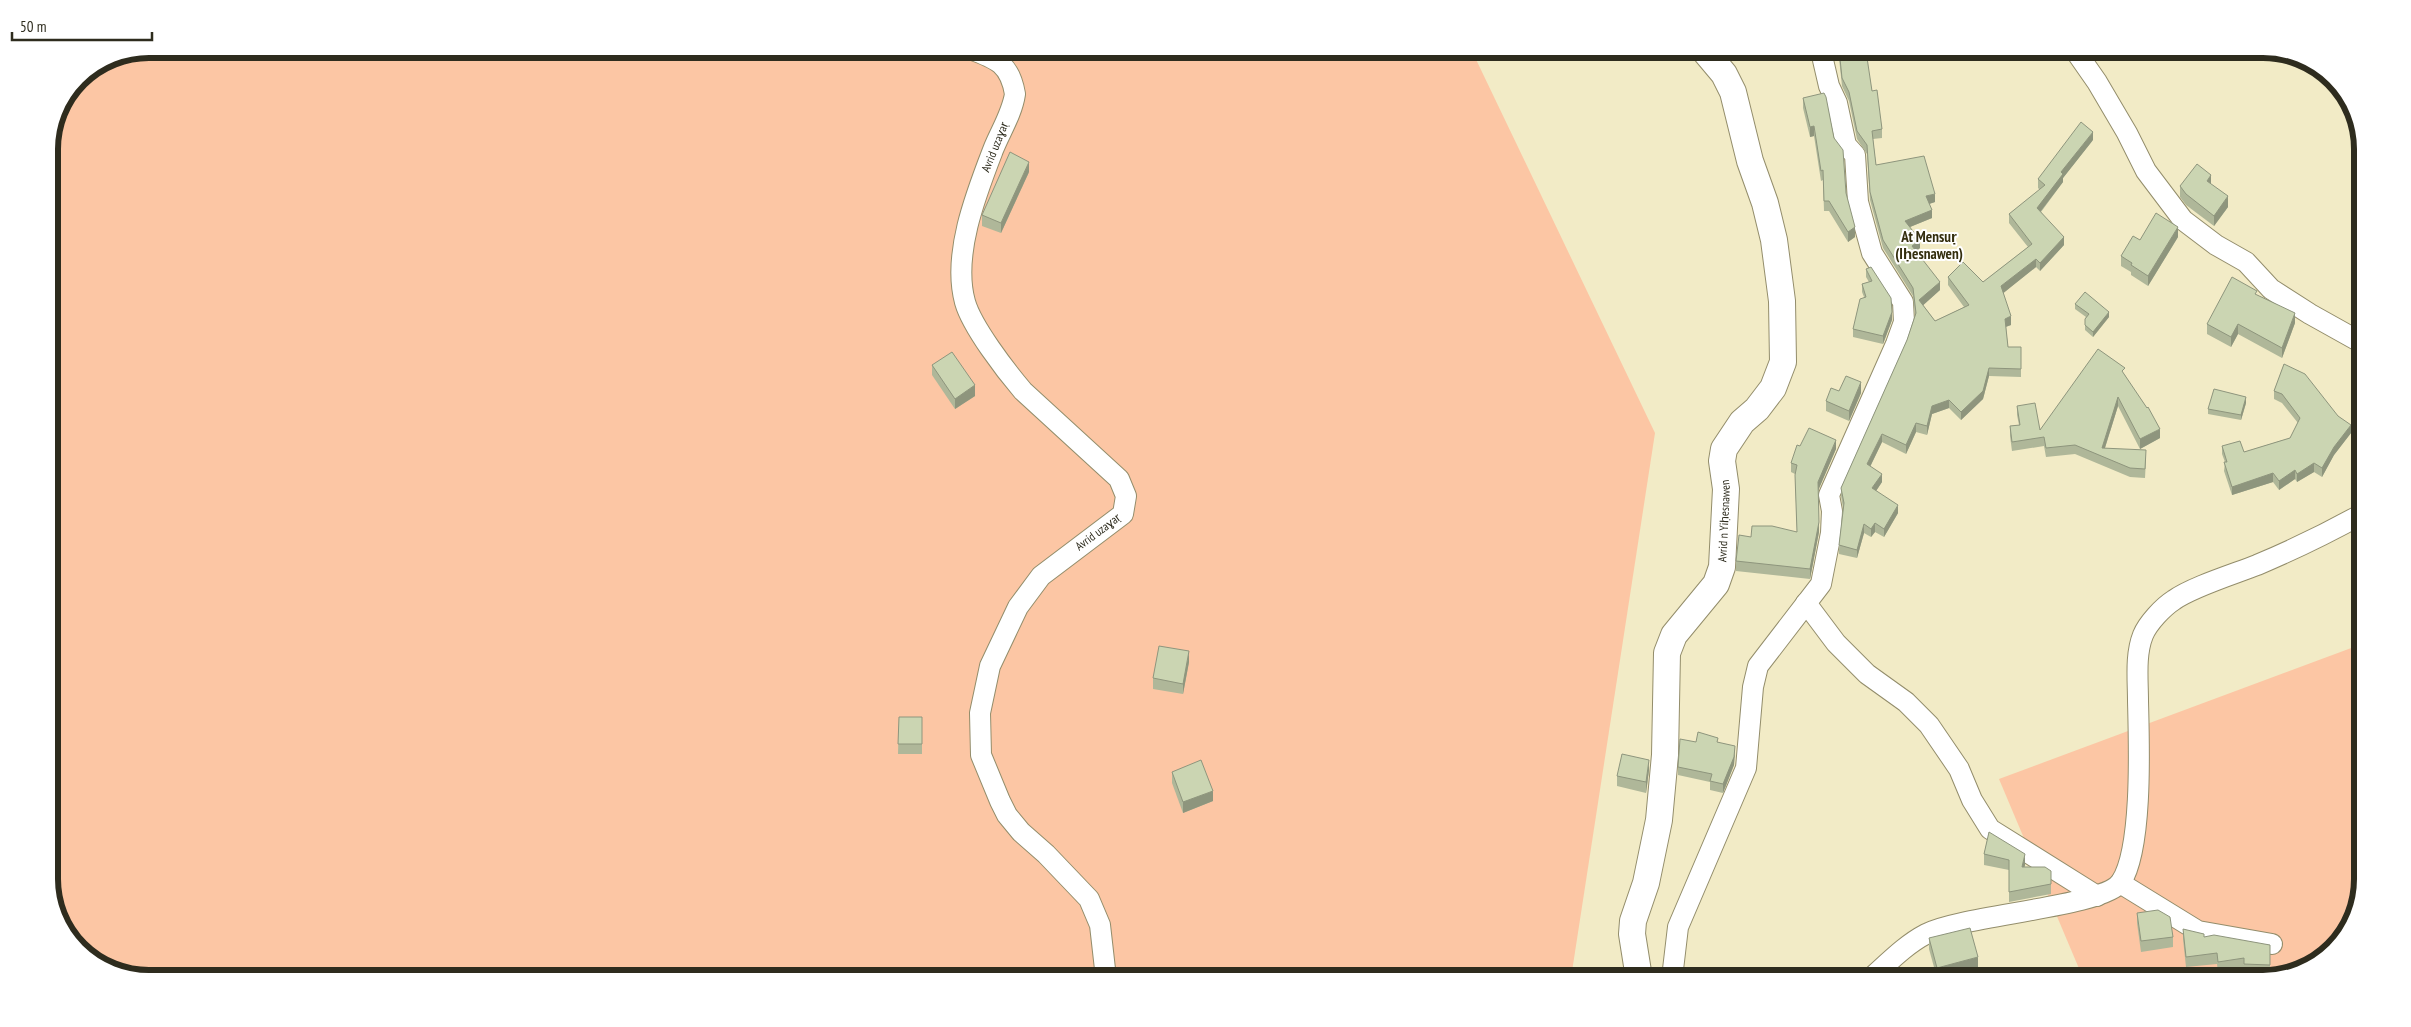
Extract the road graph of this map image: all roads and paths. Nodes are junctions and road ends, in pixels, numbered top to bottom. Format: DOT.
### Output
graph roads {
  1 [pos="991,58"];
  2 [pos="1711,58"];
  3 [pos="1823,58"];
  4 [pos="2080,58"];
  5 [pos="2353,338"];
  6 [pos="2354,519"];
  7 [pos="1806,603"];
  8 [pos="2120,883"];
  9 [pos="2098,896"];
  10 [pos="2272,944"];
  11 [pos="1105,970"];
  12 [pos="1638,970"];
  13 [pos="1673,970"];
  14 [pos="1880,970"];
  1 -- 11 [label="street, Avrid uzaɣaṛ"];
  2 -- 12 [label="street, Avrid n Yiḥesnawen"];
  3 -- 7 [label="street"];
  4 -- 5 [label="street"];
  6 -- 8 [label="street"];
  7 -- 9 [label="street"];
  7 -- 13 [label="street"];
  8 -- 9 [label="street"];
  8 -- 10 [label="street"];
  9 -- 14 [label="street"];
}
